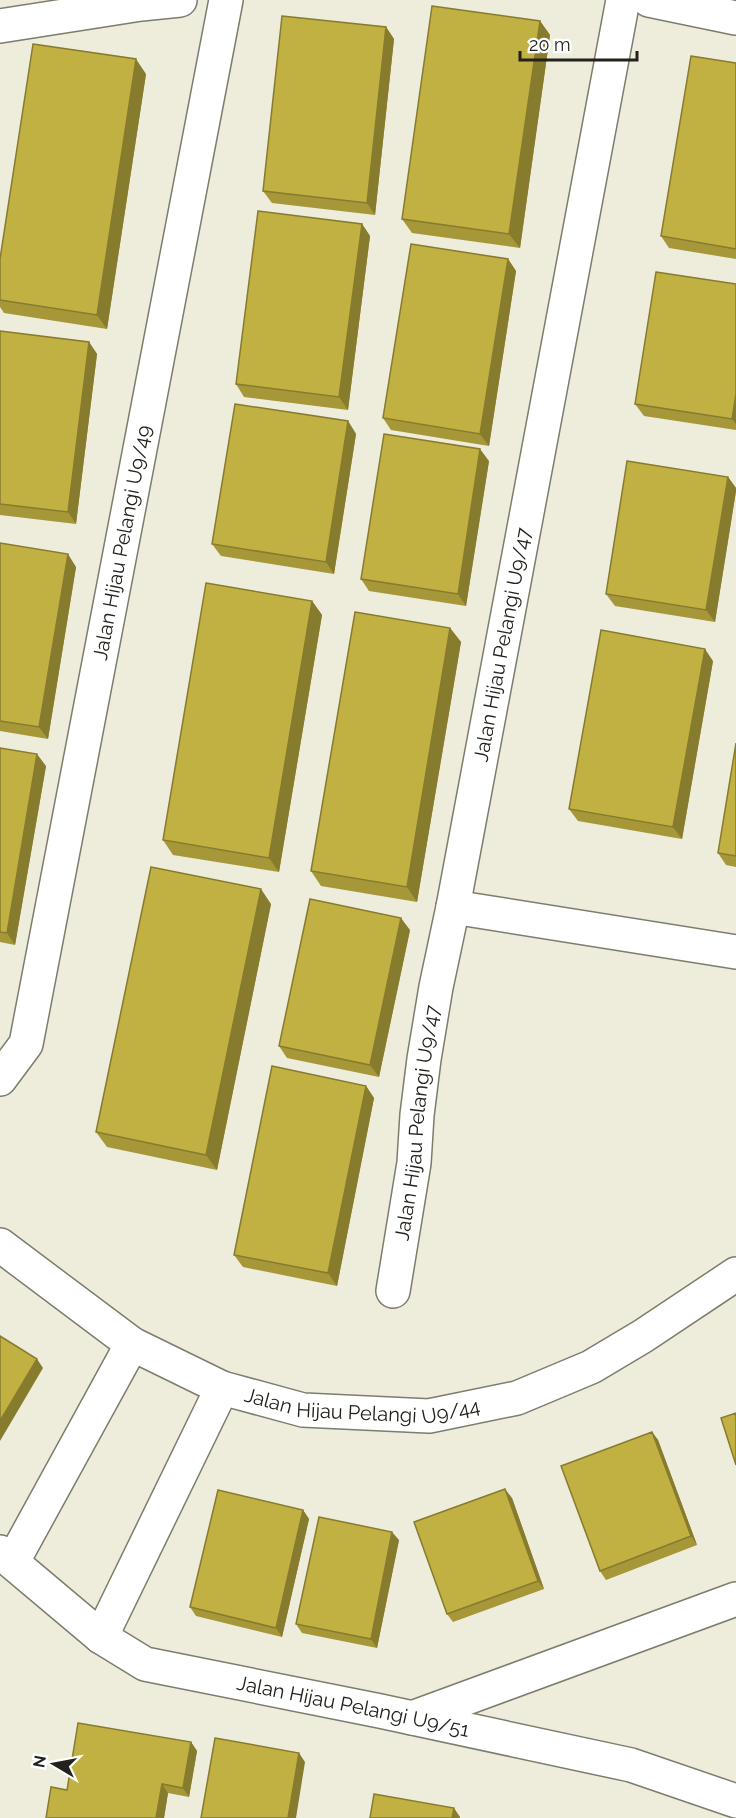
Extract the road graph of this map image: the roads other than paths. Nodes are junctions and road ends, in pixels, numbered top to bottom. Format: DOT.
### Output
graph roads {
  1 [pos="180,0"];
  2 [pos="226,0"];
  3 [pos="623,0"];
  4 [pos="650,0"];
  5 [pos="736,18"];
  6 [pos="0,26"];
  7 [pos="453,907"];
  8 [pos="736,952"];
  9 [pos="0,1079"];
  10 [pos="0,1245"];
  11 [pos="736,1274"];
  12 [pos="393,1291"];
  13 [pos="132,1344"];
  14 [pos="222,1388"];
  15 [pos="7,1557"];
  16 [pos="736,1599"];
  17 [pos="101,1637"];
  18 [pos="412,1718"];
  19 [pos="736,1801"];
  1 -- 6 [label="street"];
  2 -- 9 [label="street, Jalan Hijau Pelangi U9/49"];
  3 -- 7 [label="street, Jalan Hijau Pelangi U9/47"];
  4 -- 5 [label="street"];
  7 -- 8 [label="street"];
  7 -- 12 [label="street, Jalan Hijau Pelangi U9/47"];
  10 -- 13 [label="street, Jalan Hijau Pelangi U9/44"];
  11 -- 14 [label="street, Jalan Hijau Pelangi U9/44"];
  13 -- 14 [label="street, Jalan Hijau Pelangi U9/44"];
  13 -- 15 [label="street"];
  14 -- 17 [label="street"];
  15 -- 17 [label="street, Jalan Hijau Pelangi U9/51"];
  16 -- 18 [label="street"];
  17 -- 18 [label="street, Jalan Hijau Pelangi U9/51"];
  18 -- 19 [label="street, Jalan Hijau Pelangi U9/51"];
}
